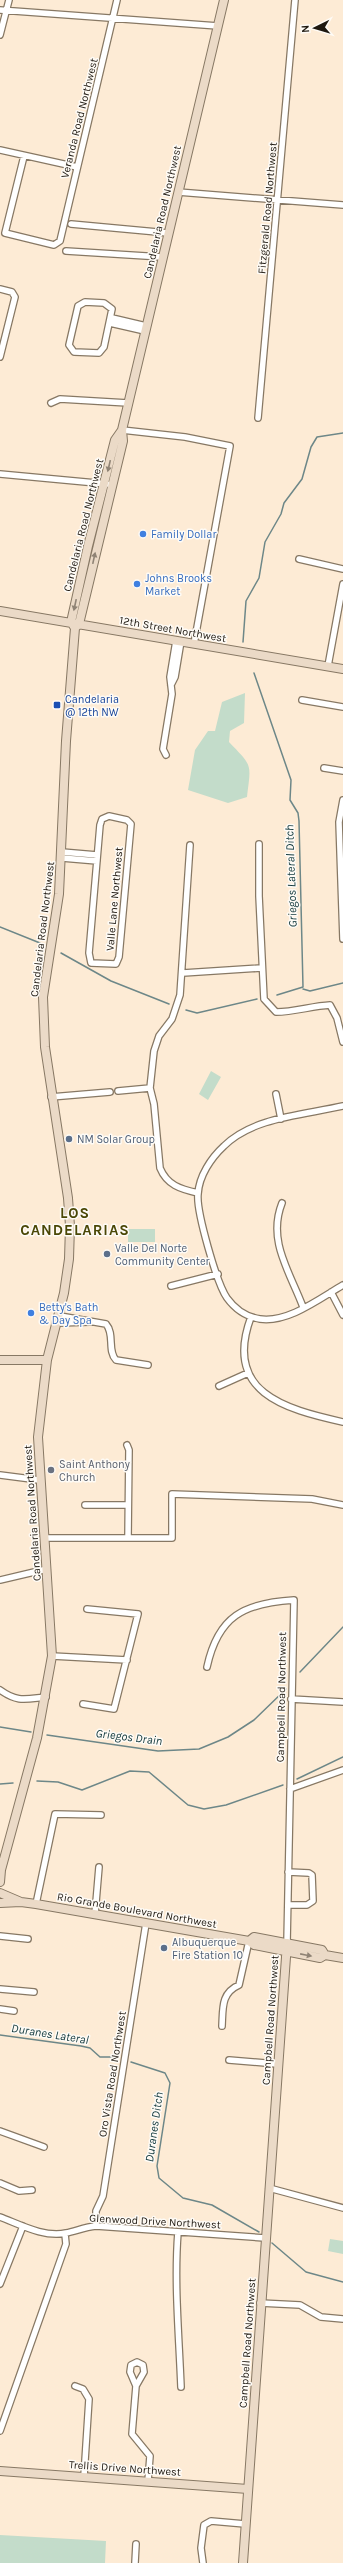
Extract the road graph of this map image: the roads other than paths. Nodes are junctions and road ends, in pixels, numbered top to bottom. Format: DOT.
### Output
graph roads {
  1 [pos="9,0"];
  2 [pos="117,0"];
  3 [pos="224,0"];
  4 [pos="295,0"];
  5 [pos="3,10"];
  6 [pos="113,18"];
  7 [pos="218,26"];
  8 [pos="0,35"];
  9 [pos="0,150"];
  10 [pos="24,156"];
  11 [pos="76,167"];
  12 [pos="178,192"];
  13 [pos="278,200"];
  14 [pos="343,206"];
  15 [pos="71,224"];
  16 [pos="168,233"];
  17 [pos="66,251"];
  18 [pos="162,258"];
  19 [pos="0,289"];
  20 [pos="111,321"];
  21 [pos="146,329"];
  22 [pos="0,357"];
  23 [pos="51,403"];
  24 [pos="128,403"];
  25 [pos="258,418"];
  26 [pos="122,430"];
  27 [pos="0,474"];
  28 [pos="109,484"];
  29 [pos="299,559"];
  30 [pos="343,569"];
  31 [pos="343,584"];
  32 [pos="0,611"];
  33 [pos="75,625"];
  34 [pos="179,641"];
  35 [pos="194,644"];
  36 [pos="328,666"];
  37 [pos="343,668"];
  38 [pos="302,700"];
  39 [pos="343,707"];
  40 [pos="166,755"];
  41 [pos="324,768"];
  42 [pos="343,771"];
  43 [pos="343,800"];
  44 [pos="259,844"];
  45 [pos="190,845"];
  46 [pos="62,855"];
  47 [pos="97,858"];
  48 [pos="343,938"];
  49 [pos="261,968"];
  50 [pos="183,973"];
  51 [pos="343,1042"];
  52 [pos="150,1088"];
  53 [pos="118,1091"];
  54 [pos="110,1092"];
  55 [pos="276,1094"];
  56 [pos="51,1097"];
  57 [pos="343,1106"];
  58 [pos="281,1119"];
  59 [pos="198,1193"];
  60 [pos="282,1203"];
  61 [pos="218,1274"];
  62 [pos="343,1285"];
  63 [pos="171,1286"];
  64 [pos="331,1292"];
  65 [pos="302,1307"];
  66 [pos="343,1315"];
  67 [pos="251,1317"];
  68 [pos="59,1319"];
  69 [pos="0,1360"];
  70 [pos="47,1360"];
  71 [pos="148,1365"];
  72 [pos="248,1373"];
  73 [pos="219,1386"];
  74 [pos="343,1422"];
  75 [pos="127,1445"];
  76 [pos="0,1475"];
  77 [pos="39,1480"];
  78 [pos="85,1505"];
  79 [pos="128,1505"];
  80 [pos="343,1505"];
  81 [pos="44,1538"];
  82 [pos="128,1538"];
  83 [pos="47,1569"];
  84 [pos="0,1580"];
  85 [pos="87,1609"];
  86 [pos="52,1656"];
  87 [pos="127,1660"];
  88 [pos="207,1667"];
  89 [pos="0,1690"];
  90 [pos="46,1697"];
  91 [pos="291,1699"];
  92 [pos="343,1702"];
  93 [pos="83,1704"];
  94 [pos="343,1770"];
  95 [pos="290,1789"];
  96 [pos="101,1815"];
  97 [pos="99,1868"];
  98 [pos="1,1870"];
  99 [pos="288,1872"];
  100 [pos="0,1882"];
  101 [pos="0,1893"];
  102 [pos="20,1902"];
  103 [pos="0,1903"];
  104 [pos="36,1904"];
  105 [pos="288,1905"];
  106 [pos="95,1914"];
  107 [pos="146,1923"];
  108 [pos="0,1936"];
  109 [pos="28,1939"];
  110 [pos="249,1941"];
  111 [pos="286,1947"];
  112 [pos="343,1958"];
  113 [pos="0,1988"];
  114 [pos="34,1992"];
  115 [pos="0,2009"];
  116 [pos="14,2011"];
  117 [pos="222,2026"];
  118 [pos="229,2060"];
  119 [pos="277,2064"];
  120 [pos="0,2131"];
  121 [pos="44,2147"];
  122 [pos="0,2184"];
  123 [pos="269,2188"];
  124 [pos="32,2190"];
  125 [pos="343,2208"];
  126 [pos="0,2217"];
  127 [pos="23,2226"];
  128 [pos="96,2226"];
  129 [pos="178,2232"];
  130 [pos="65,2234"];
  131 [pos="265,2238"];
  132 [pos="0,2284"];
  133 [pos="260,2303"];
  134 [pos="343,2319"];
  135 [pos="75,2386"];
  136 [pos="136,2386"];
  137 [pos="181,2387"];
  138 [pos="0,2431"];
  139 [pos="0,2470"];
  140 [pos="84,2476"];
  141 [pos="148,2481"];
  142 [pos="248,2488"];
  143 [pos="245,2524"];
  144 [pos="136,2544"];
  145 [pos="135,2563"];
  146 [pos="203,2563"];
  147 [pos="243,2563"];
  1 -- 5 [label="street"];
  2 -- 6 [label="street, Veranda Road Northwest"];
  3 -- 7 [label="main road, Candelaria Road Northwest"];
  4 -- 13 [label="street, Fitzgerald Road Northwest"];
  5 -- 6 [label="street"];
  5 -- 8 [label="street"];
  6 -- 7 [label="street"];
  6 -- 11 [label="street, Veranda Road Northwest"];
  7 -- 12 [label="main road, Candelaria Road Northwest"];
  9 -- 10 [label="street"];
  10 -- 11 [label="street"];
  10 -- 11 [label="street, Veranda Road Northwest"];
  12 -- 13 [label="street"];
  12 -- 16 [label="main road, Candelaria Road Northwest"];
  13 -- 14 [label="street"];
  13 -- 25 [label="street, Fitzgerald Road Northwest"];
  15 -- 16 [label="street"];
  16 -- 18 [label="main road, Candelaria Road Northwest"];
  17 -- 18 [label="street"];
  18 -- 21 [label="main road, Candelaria Road Northwest"];
  19 -- 22 [label="street"];
  20 -- 20 [label="street"];
  20 -- 21 [label="street"];
  21 -- 24 [label="main road, Candelaria Road Northwest"];
  23 -- 24 [label="street"];
  24 -- 26 [label="main road, Candelaria Road Northwest"];
  26 -- 28 [label="main road, Candelaria Road Northwest"];
  26 -- 35 [label="street"];
  27 -- 28 [label="street"];
  28 -- 33 [label="main road, Candelaria Road Northwest"];
  29 -- 30 [label="street"];
  31 -- 36 [label="street"];
  32 -- 33 [label="main road, 12th Street Northwest"];
  33 -- 34 [label="main road, 12th Street Northwest"];
  33 -- 46 [label="main road, Candelaria Road Northwest"];
  34 -- 35 [label="main road, 12th Street Northwest"];
  34 -- 40 [label="street"];
  35 -- 36 [label="main road, 12th Street Northwest"];
  36 -- 37 [label="main road, 12th Street Northwest"];
  38 -- 39 [label="street"];
  41 -- 42 [label="street"];
  43 -- 48 [label="street"];
  44 -- 49 [label="street"];
  45 -- 50 [label="street"];
  46 -- 47 [label="street, Valle Lane Northwest"];
  46 -- 56 [label="main road, Candelaria Road Northwest"];
  47 -- 47 [label="street, Valle Lane Northwest"];
  49 -- 50 [label="street"];
  49 -- 51 [label="street"];
  50 -- 52 [label="street"];
  52 -- 53 [label="street"];
  52 -- 59 [label="street"];
  54 -- 56 [label="street"];
  55 -- 58 [label="street"];
  56 -- 68 [label="main road, Candelaria Road Northwest"];
  57 -- 58 [label="street"];
  58 -- 59 [label="street"];
  59 -- 61 [label="street"];
  60 -- 65 [label="street"];
  61 -- 63 [label="street"];
  61 -- 67 [label="street"];
  62 -- 64 [label="street"];
  64 -- 65 [label="street"];
  64 -- 66 [label="street"];
  65 -- 67 [label="street"];
  67 -- 72 [label="street"];
  68 -- 70 [label="main road, Candelaria Road Northwest"];
  68 -- 71 [label="street"];
  69 -- 70 [label="main road"];
  70 -- 77 [label="main road, Candelaria Road Northwest"];
  72 -- 73 [label="street"];
  72 -- 74 [label="street"];
  75 -- 79 [label="street"];
  76 -- 77 [label="street"];
  77 -- 81 [label="main road, Candelaria Road Northwest"];
  78 -- 79 [label="street"];
  79 -- 82 [label="street"];
  80 -- 82 [label="street"];
  81 -- 82 [label="street"];
  81 -- 83 [label="main road, Candelaria Road Northwest"];
  83 -- 84 [label="street"];
  83 -- 86 [label="main road, Candelaria Road Northwest"];
  85 -- 87 [label="street"];
  86 -- 87 [label="street"];
  86 -- 90 [label="main road, Candelaria Road Northwest"];
  87 -- 93 [label="street"];
  88 -- 91 [label="street, Campbell Road Northwest"];
  89 -- 90 [label="street"];
  90 -- 98 [label="main road, Candelaria Road Northwest"];
  91 -- 92 [label="street"];
  91 -- 95 [label="street, Campbell Road Northwest"];
  94 -- 95 [label="street"];
  95 -- 99 [label="street, Campbell Road Northwest"];
  96 -- 104 [label="street"];
  97 -- 106 [label="street"];
  98 -- 100 [label="main road, Candelaria Road Northwest"];
  99 -- 105 [label="street, Campbell Road Northwest"];
  99 -- 105 [label="street"];
  101 -- 102 [label="main road"];
  102 -- 103 [label="main road"];
  102 -- 104 [label="main road, Rio Grande Boulevard Northwest"];
  104 -- 106 [label="main road, Rio Grande Boulevard Northwest"];
  105 -- 111 [label="street, Campbell Road Northwest"];
  106 -- 107 [label="main road, Rio Grande Boulevard Northwest"];
  107 -- 110 [label="main road, Rio Grande Boulevard Northwest"];
  107 -- 128 [label="street, Oro Vista Road Northwest"];
  108 -- 109 [label="street"];
  110 -- 111 [label="main road, Rio Grande Boulevard Northwest"];
  110 -- 117 [label="street"];
  111 -- 112 [label="main road, Rio Grande Boulevard Northwest"];
  111 -- 119 [label="main road, Campbell Road Northwest"];
  113 -- 114 [label="street"];
  115 -- 116 [label="street"];
  118 -- 119 [label="street"];
  119 -- 123 [label="main road, Campbell Road Northwest"];
  120 -- 121 [label="street"];
  122 -- 124 [label="street"];
  123 -- 125 [label="street"];
  123 -- 131 [label="main road, Campbell Road Northwest"];
  126 -- 127 [label="street, Glenwood Drive Northwest"];
  127 -- 130 [label="street, Glenwood Drive Northwest"];
  127 -- 132 [label="street"];
  128 -- 129 [label="street, Glenwood Drive Northwest"];
  128 -- 130 [label="street, Glenwood Drive Northwest"];
  129 -- 131 [label="street, Glenwood Drive Northwest"];
  129 -- 137 [label="street"];
  130 -- 138 [label="street"];
  131 -- 133 [label="main road, Campbell Road Northwest"];
  133 -- 134 [label="street"];
  133 -- 142 [label="main road, Campbell Road Northwest"];
  135 -- 140 [label="street"];
  136 -- 141 [label="street"];
  139 -- 140 [label="main road, Trellis Drive Northwest"];
  140 -- 141 [label="main road, Trellis Drive Northwest"];
  141 -- 142 [label="main road, Trellis Drive Northwest"];
  142 -- 143 [label="main road, Campbell Road Northwest"];
  143 -- 146 [label="street"];
  143 -- 147 [label="main road, Campbell Road Northwest"];
  144 -- 145 [label="street"];
}
